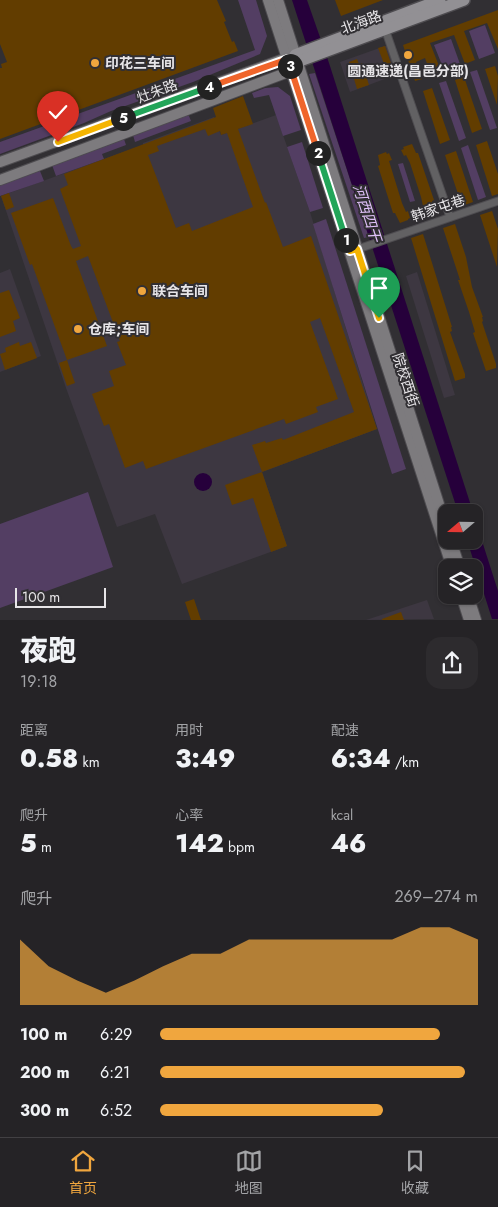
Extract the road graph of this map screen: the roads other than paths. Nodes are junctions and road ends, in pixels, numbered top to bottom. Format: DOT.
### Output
graph roads {
  1 [pos="268,0"];
  2 [pos="278,0"];
  3 [pos="440,0"];
  4 [pos="464,0"];
  5 [pos="400,20"];
  6 [pos="386,30"];
  7 [pos="326,48"];
  8 [pos="298,59"];
  9 [pos="0,162"];
  10 [pos="0,180"];
  11 [pos="498,201"];
  12 [pos="450,217"];
  13 [pos="358,249"];
  14 [pos="439,504"];
  15 [pos="449,559"];
  16 [pos="464,604"];
  17 [pos="471,604"];
  18 [pos="469,620"];
  19 [pos="476,620"];
  1 -- 8 [label="main road"];
  2 -- 8 [label="main road"];
  3 -- 5 [label="main road, 北海路"];
  4 -- 5 [label="main road, 北海路"];
  5 -- 6 [label="main road, 北海路"];
  5 -- 7 [label="main road, 北海路"];
  6 -- 7 [label="main road, 北海路"];
  6 -- 12 [label="street"];
  7 -- 8 [label="main road, 北海路"];
  8 -- 9 [label="main road, 灶朱路"];
  8 -- 10 [label="main road, 灶朱路"];
  8 -- 13 [label="main road, 院校西街"];
  11 -- 12 [label="street, 韩家屯巷"];
  12 -- 13 [label="street, 韩家屯巷"];
  13 -- 14 [label="main road, 院校西街"];
  13 -- 15 [label="main road, 院校西街"];
  16 -- 18 [label="main road"];
  17 -- 19 [label="main road"];
}
